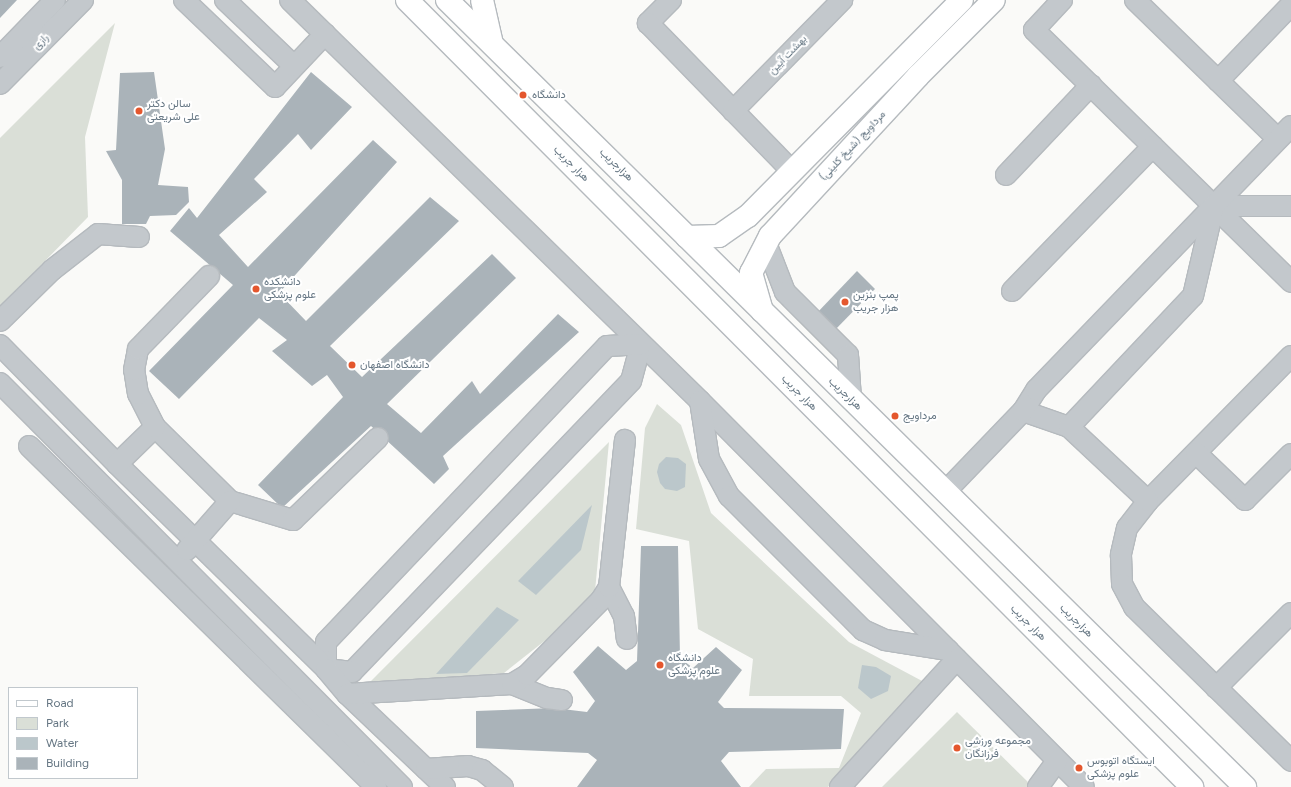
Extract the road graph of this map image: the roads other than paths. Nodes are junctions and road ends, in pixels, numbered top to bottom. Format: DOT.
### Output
graph roads {
  1 [pos="55,0"];
  2 [pos="83,0"];
  3 [pos="184,0"];
  4 [pos="225,0"];
  5 [pos="290,0"];
  6 [pos="407,0"];
  7 [pos="446,0"];
  8 [pos="482,0"];
  9 [pos="670,0"];
  10 [pos="842,0"];
  11 [pos="962,0"];
  12 [pos="994,0"];
  13 [pos="1062,0"];
  14 [pos="1135,0"];
  15 [pos="1291,5"];
  16 [pos="426,19"];
  17 [pos="325,34"];
  18 [pos="492,44"];
  19 [pos="0,57"];
  20 [pos="902,60"];
  21 [pos="294,66"];
  22 [pos="918,76"];
  23 [pos="1218,81"];
  24 [pos="0,84"];
  25 [pos="1090,85"];
  26 [pos="733,111"];
  27 [pos="1285,133"];
  28 [pos="1153,146"];
  29 [pos="792,171"];
  30 [pos="1006,175"];
  31 [pos="1214,206"];
  32 [pos="1291,206"];
  33 [pos="139,237"];
  34 [pos="687,237"];
  35 [pos="766,243"];
  36 [pos="209,276"];
  37 [pos="1291,282"];
  38 [pos="1012,291"];
  39 [pos="762,312"];
  40 [pos="0,321"];
  41 [pos="640,344"];
  42 [pos="0,345"];
  43 [pos="1289,361"];
  44 [pos="0,383"];
  45 [pos="851,400"];
  46 [pos="700,401"];
  47 [pos="1023,411"];
  48 [pos="155,427"];
  49 [pos="1069,427"];
  50 [pos="378,438"];
  51 [pos="625,440"];
  52 [pos="29,446"];
  53 [pos="1196,453"];
  54 [pos="1291,454"];
  55 [pos="117,464"];
  56 [pos="945,492"];
  57 [pos="230,501"];
  58 [pos="1148,501"];
  59 [pos="195,541"];
  60 [pos="176,562"];
  61 [pos="609,587"];
  62 [pos="1291,613"];
  63 [pos="627,639"];
  64 [pos="953,654"];
  65 [pos="326,669"];
  66 [pos="512,684"];
  67 [pos="1216,688"];
  68 [pos="347,694"];
  69 [pos="562,700"];
  70 [pos="1057,761"];
  71 [pos="1291,761"];
  72 [pos="426,769"];
  73 [pos="376,787"];
  74 [pos="402,787"];
  75 [pos="445,787"];
  76 [pos="503,787"];
  77 [pos="840,787"];
  78 [pos="1038,787"];
  79 [pos="1084,787"];
  80 [pos="1192,787"];
  81 [pos="1245,787"];
  1 -- 19 [label="street, رازی"];
  2 -- 24 [label="street, رازی"];
  3 -- 21 [label="street"];
  4 -- 21 [label="street"];
  5 -- 17 [label="street"];
  6 -- 16 [label="main road, هزار جریب"];
  7 -- 16 [label="main road"];
  7 -- 18 [label="main road, هزارجریب"];
  8 -- 18 [label="main road"];
  9 -- 26 [label="street"];
  10 -- 26 [label="street, بهشت آیین"];
  11 -- 20 [label="main road"];
  12 -- 22 [label="main road, مرداویج (شیخ کلینی)"];
  13 -- 25 [label="street"];
  14 -- 23 [label="street"];
  15 -- 23 [label="street"];
  16 -- 80 [label="main road, هزار جریب"];
  17 -- 21 [label="street"];
  17 -- 41 [label="street"];
  18 -- 34 [label="main road, هزارجریب"];
  20 -- 22 [label="main road"];
  20 -- 29 [label="main road"];
  22 -- 35 [label="main road, مرداویج (شیخ کلینی)"];
  23 -- 27 [label="street"];
  25 -- 28 [label="street"];
  25 -- 30 [label="street"];
  26 -- 29 [label="street"];
  27 -- 31 [label="street"];
  28 -- 31 [label="street"];
  28 -- 38 [label="street"];
  29 -- 34 [label="main road"];
  31 -- 32 [label="street"];
  31 -- 37 [label="street"];
  31 -- 47 [label="street"];
  31 -- 49 [label="street"];
  33 -- 40 [label="street"];
  34 -- 39 [label="main road, هزارجریب"];
  35 -- 39 [label="main road, مرداویج (شیخ کلینی)"];
  35 -- 45 [label="street"];
  36 -- 48 [label="street"];
  39 -- 45 [label="main road, هزارجریب"];
  41 -- 46 [label="street"];
  41 -- 65 [label="street"];
  41 -- 65 [label="street"];
  42 -- 55 [label="street"];
  43 -- 53 [label="street"];
  44 -- 60 [label="street"];
  45 -- 56 [label="main road, هزارجریب"];
  46 -- 64 [label="street"];
  46 -- 64 [label="street"];
  47 -- 49 [label="street"];
  47 -- 56 [label="street"];
  48 -- 55 [label="street"];
  48 -- 57 [label="street"];
  49 -- 58 [label="street"];
  50 -- 57 [label="street"];
  51 -- 61 [label="street"];
  52 -- 73 [label="street"];
  53 -- 54 [label="street"];
  53 -- 58 [label="street"];
  55 -- 59 [label="street"];
  56 -- 81 [label="main road, هزارجریب"];
  57 -- 59 [label="street"];
  58 -- 67 [label="street"];
  59 -- 60 [label="street"];
  59 -- 65 [label="street"];
  60 -- 74 [label="street"];
  61 -- 63 [label="street"];
  61 -- 66 [label="street"];
  62 -- 67 [label="street"];
  64 -- 70 [label="street"];
  64 -- 77 [label="street"];
  65 -- 68 [label="street"];
  66 -- 68 [label="street"];
  66 -- 69 [label="street"];
  67 -- 71 [label="street"];
  68 -- 72 [label="street"];
  70 -- 78 [label="street"];
  70 -- 79 [label="street"];
  72 -- 75 [label="street"];
  72 -- 76 [label="street"];
}
